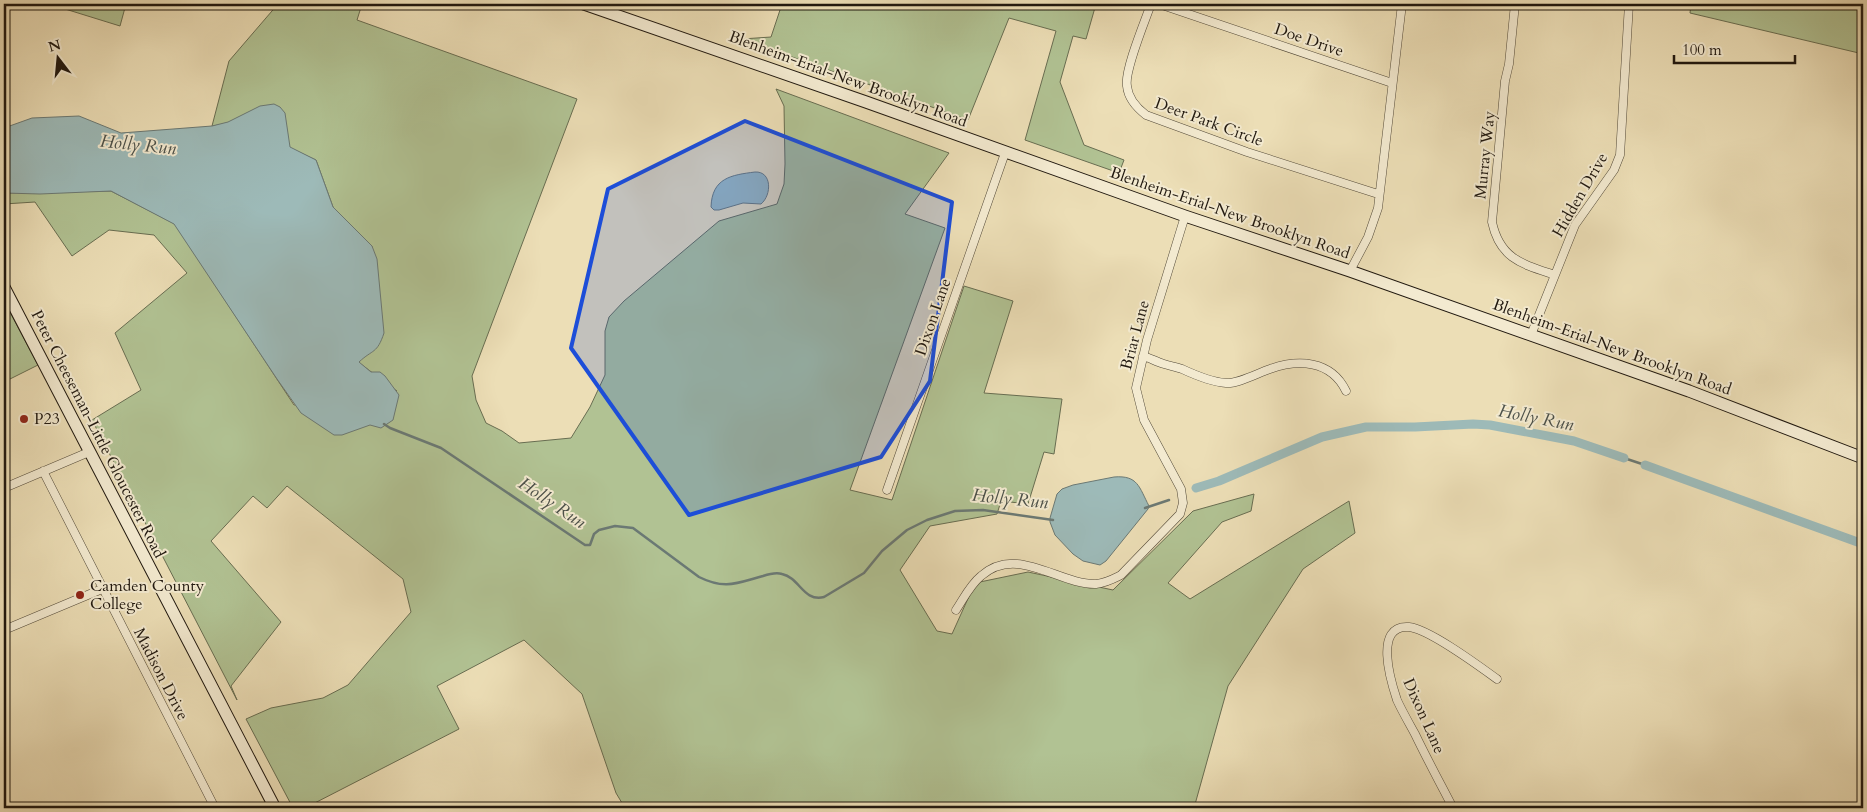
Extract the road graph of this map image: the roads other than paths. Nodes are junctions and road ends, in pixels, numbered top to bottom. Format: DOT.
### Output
graph roads {
  1 [pos="584,4"];
  2 [pos="1151,4"];
  3 [pos="1160,4"];
  4 [pos="1402,4"];
  5 [pos="1515,4"];
  6 [pos="1629,4"];
  7 [pos="1392,83"];
  8 [pos="1005,153"];
  9 [pos="1378,194"];
  10 [pos="1185,216"];
  11 [pos="1350,271"];
  12 [pos="1555,275"];
  13 [pos="4,287"];
  14 [pos="1531,335"];
  15 [pos="1143,356"];
  16 [pos="1346,391"];
  17 [pos="90,452"];
  18 [pos="1863,458"];
  19 [pos="43,471"];
  20 [pos="4,488"];
  21 [pos="887,490"];
  22 [pos="102,589"];
  23 [pos="956,610"];
  24 [pos="4,630"];
  25 [pos="1497,678"];
  26 [pos="215,808"];
  27 [pos="275,808"];
  28 [pos="1453,808"];
  1 -- 8 [label="main road, Blenheim-Erial-New Brooklyn Road"];
  2 -- 9 [label="street, Deer Park Circle"];
  3 -- 7 [label="street, Doe Drive"];
  4 -- 7 [label="street"];
  5 -- 12 [label="street, Murray Way"];
  6 -- 12 [label="street, Hidden Drive"];
  7 -- 9 [label="street"];
  8 -- 10 [label="main road, Blenheim-Erial-New Brooklyn Road"];
  8 -- 21 [label="street, Dixon Lane"];
  9 -- 11 [label="street"];
  10 -- 11 [label="main road, Blenheim-Erial-New Brooklyn Road"];
  10 -- 15 [label="street, Briar Lane"];
  11 -- 14 [label="main road, Blenheim-Erial-New Brooklyn Road"];
  12 -- 14 [label="street, Hidden Drive"];
  13 -- 17 [label="main road, Peter Cheeseman-Little Gloucester Road"];
  14 -- 18 [label="main road, Blenheim-Erial-New Brooklyn Road"];
  15 -- 16 [label="street"];
  15 -- 23 [label="street, Briar Lane"];
  17 -- 19 [label="street"];
  17 -- 27 [label="main road, Peter Cheeseman-Little Gloucester Road"];
  19 -- 20 [label="street"];
  19 -- 22 [label="street, Madison Drive"];
  22 -- 24 [label="street"];
  22 -- 26 [label="street, Madison Drive"];
  25 -- 28 [label="street, Dixon Lane"];
}
